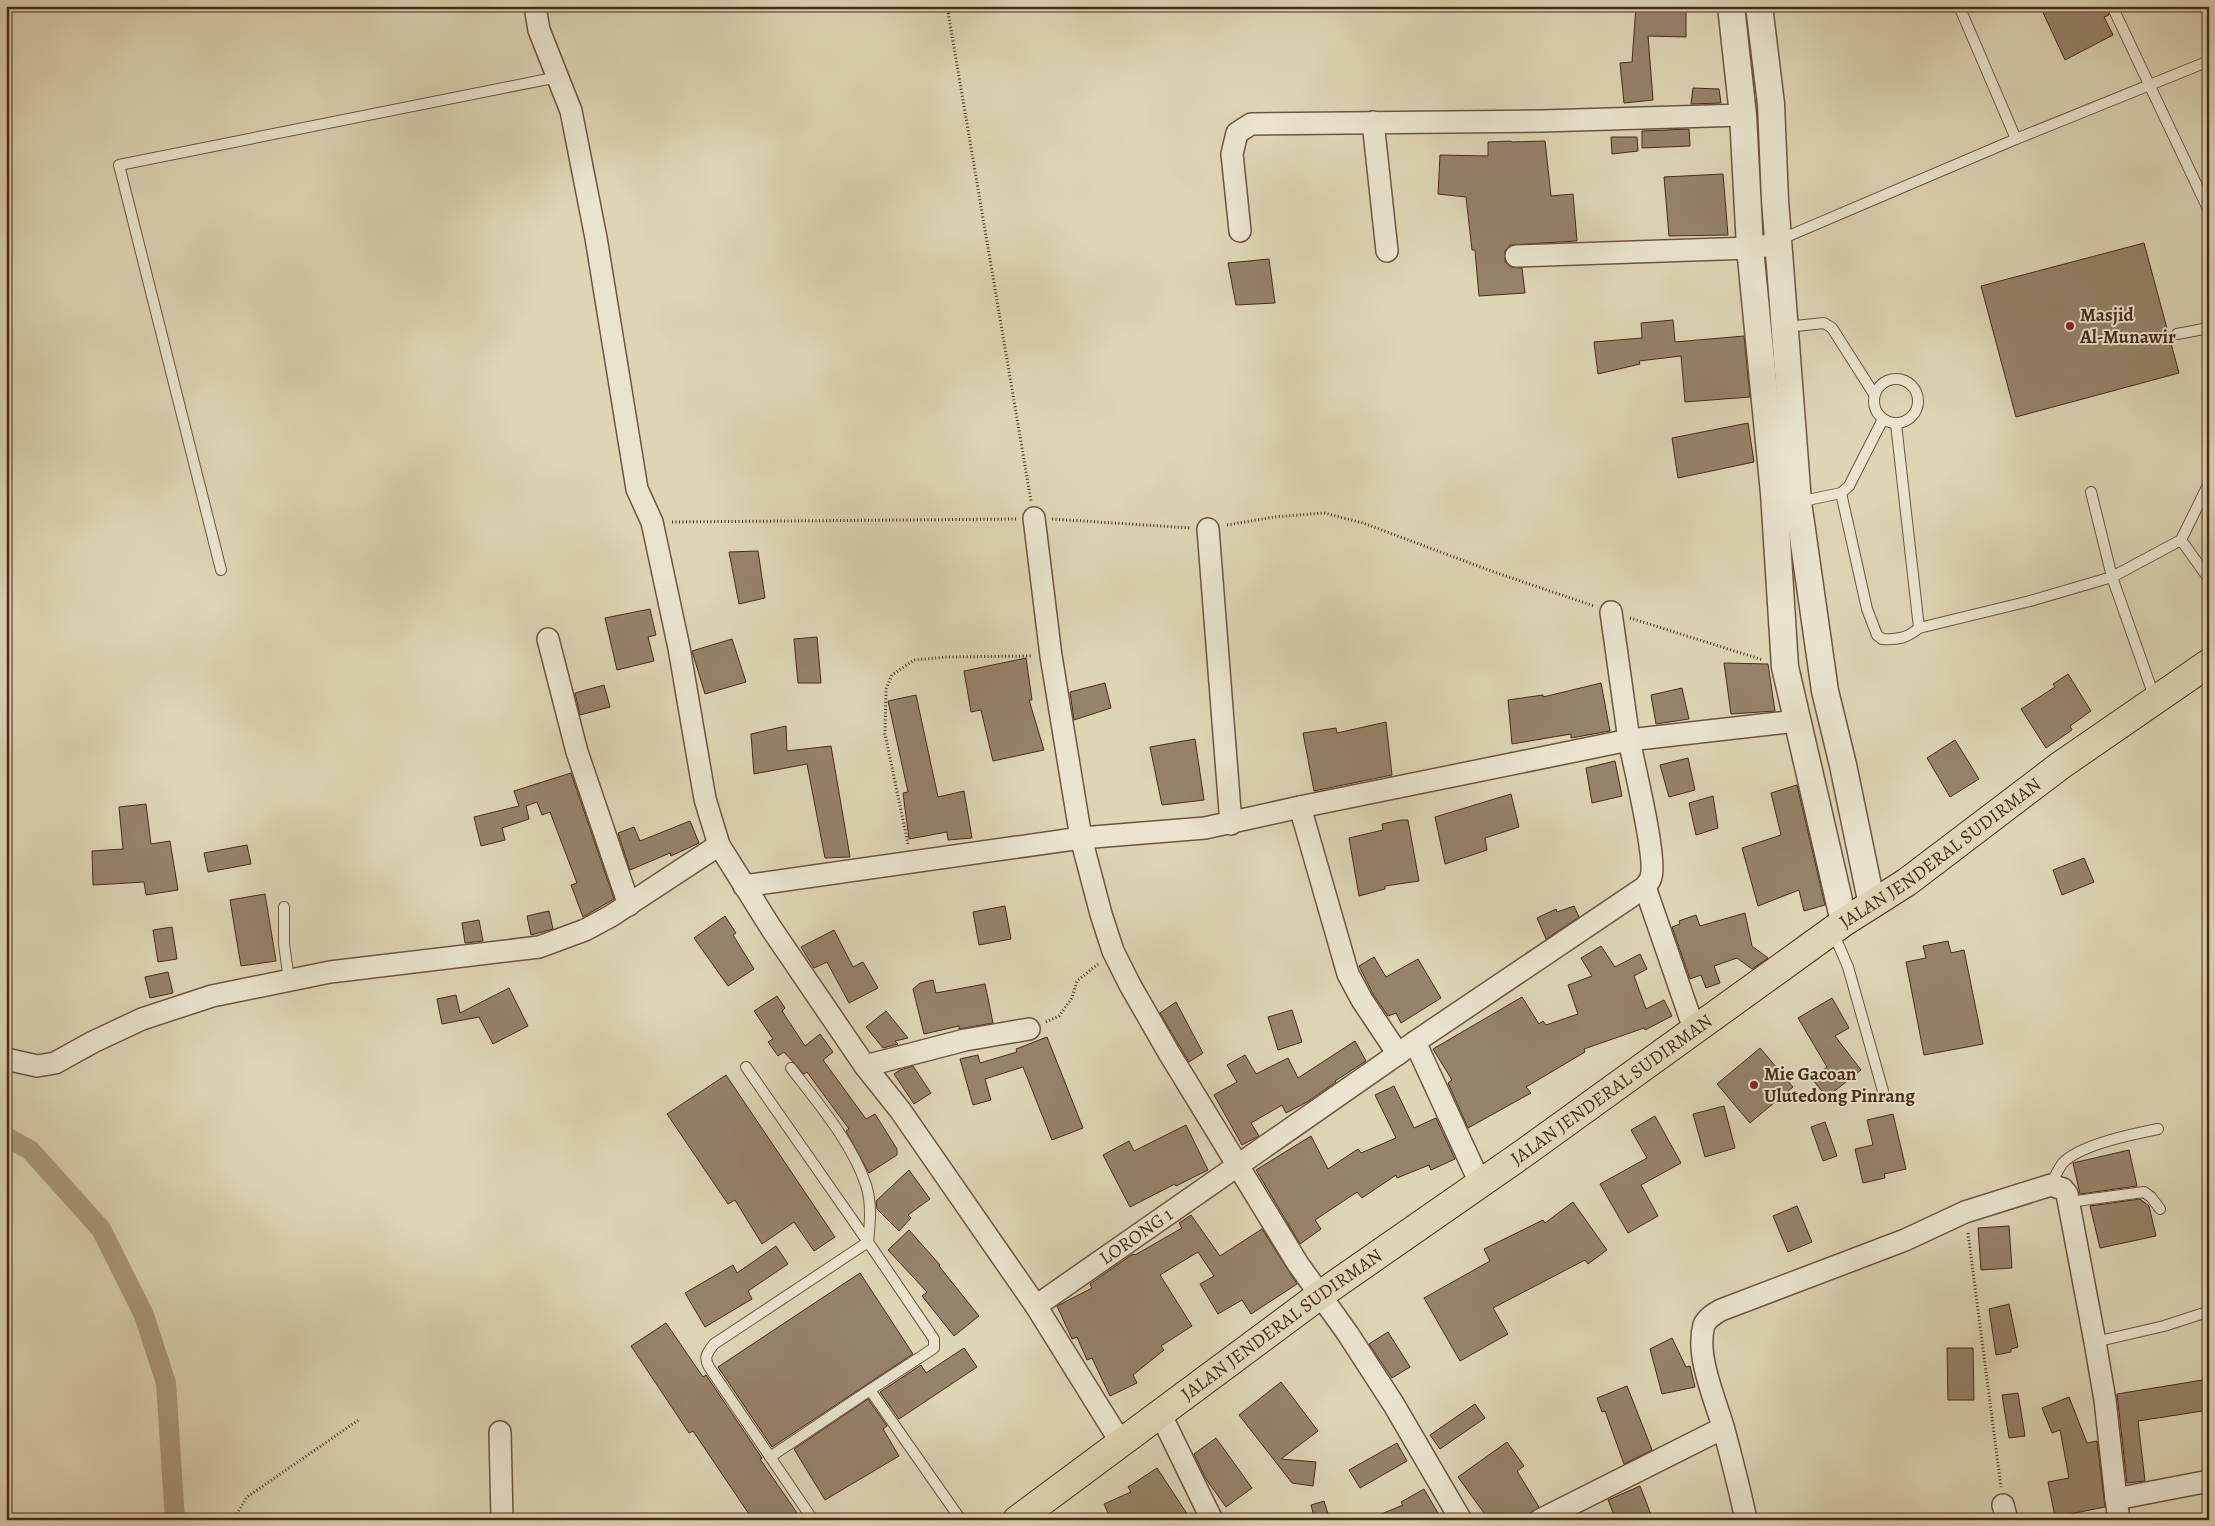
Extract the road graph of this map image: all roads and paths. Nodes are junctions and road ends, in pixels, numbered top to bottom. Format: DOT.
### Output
graph roads {
  1 [pos="534,6"];
  2 [pos="947,6"];
  3 [pos="1731,6"];
  4 [pos="1759,6"];
  5 [pos="1959,6"];
  6 [pos="2112,6"];
  7 [pos="2209,61"];
  8 [pos="558,77"];
  9 [pos="2149,85"];
  10 [pos="1743,115"];
  11 [pos="1373,122"];
  12 [pos="2016,139"];
  13 [pos="2209,211"];
  14 [pos="1240,232"];
  15 [pos="1778,242"];
  16 [pos="1750,248"];
  17 [pos="1387,251"];
  18 [pos="1516,256"];
  19 [pos="1772,328"];
  20 [pos="2209,328"];
  21 [pos="2178,334"];
  22 [pos="1874,394"];
  23 [pos="1882,420"];
  24 [pos="1896,424"];
  25 [pos="2209,483"];
  26 [pos="2091,492"];
  27 [pos="1841,493"];
  28 [pos="1786,503"];
  29 [pos="1034,518"];
  30 [pos="1208,529"];
  31 [pos="2181,540"];
  32 [pos="221,570"];
  33 [pos="2112,577"];
  34 [pos="2209,579"];
  35 [pos="1611,612"];
  36 [pos="1919,628"];
  37 [pos="548,639"];
  38 [pos="1051,656"];
  39 [pos="2209,662"];
  40 [pos="2156,701"];
  41 [pos="1797,721"];
  42 [pos="1629,740"];
  43 [pos="1300,806"];
  44 [pos="1231,824"];
  45 [pos="1082,838"];
  46 [pos="719,845"];
  47 [pos="911,862"];
  48 [pos="744,886"];
  49 [pos="1645,887"];
  50 [pos="629,904"];
  51 [pos="1872,905"];
  52 [pos="284,907"];
  53 [pos="1838,927"];
  54 [pos="1113,951"];
  55 [pos="288,980"];
  56 [pos="1029,1029"];
  57 [pos="1694,1029"];
  58 [pos="1406,1048"];
  59 [pos="6,1058"];
  60 [pos="865,1066"];
  61 [pos="746,1067"];
  62 [pos="791,1068"];
  63 [pos="1882,1091"];
  64 [pos="2158,1129"];
  65 [pos="1238,1165"];
  66 [pos="1481,1183"];
  67 [pos="2051,1185"];
  68 [pos="2069,1202"];
  69 [pos="2160,1209"];
  70 [pos="1965,1212"];
  71 [pos="868,1242"];
  72 [pos="1320,1295"];
  73 [pos="1036,1306"];
  74 [pos="2204,1313"];
  75 [pos="2096,1342"];
  76 [pos="870,1390"];
  77 [pos="1160,1413"];
  78 [pos="360,1419"];
  79 [pos="1723,1428"];
  80 [pos="500,1432"];
  81 [pos="1120,1441"];
  82 [pos="770,1457"];
  83 [pos="2209,1481"];
  84 [pos="2116,1498"];
  85 [pos="2005,1512"];
  86 [pos="233,1520"];
  87 [pos="502,1520"];
  88 [pos="814,1520"];
  89 [pos="961,1520"];
  90 [pos="1017,1520"];
  91 [pos="1212,1520"];
  92 [pos="1461,1520"];
  93 [pos="1540,1520"];
  94 [pos="1746,1520"];
  95 [pos="2119,1520"];
  1 -- 8 [label="street"];
  2 -- 29 [label="path"];
  3 -- 10 [label="street"];
  4 -- 15 [label="street"];
  5 -- 12 [label="lane"];
  6 -- 9 [label="lane"];
  7 -- 9 [label="lane"];
  8 -- 32 [label="lane"];
  8 -- 46 [label="street"];
  9 -- 12 [label="lane"];
  9 -- 13 [label="lane"];
  10 -- 11 [label="street"];
  10 -- 16 [label="street"];
  11 -- 14 [label="street"];
  11 -- 17 [label="street"];
  12 -- 15 [label="lane"];
  15 -- 16 [label="street"];
  15 -- 19 [label="street"];
  16 -- 18 [label="street"];
  16 -- 19 [label="street"];
  19 -- 22 [label="lane"];
  19 -- 28 [label="street"];
  20 -- 21 [label="lane"];
  22 -- 23 [label="lane"];
  22 -- 24 [label="lane"];
  23 -- 24 [label="lane"];
  23 -- 27 [label="lane"];
  24 -- 36 [label="lane"];
  25 -- 31 [label="lane"];
  26 -- 33 [label="lane"];
  27 -- 28 [label="lane"];
  27 -- 36 [label="lane"];
  28 -- 41 [label="street"];
  28 -- 51 [label="street"];
  29 -- 38 [label="street"];
  30 -- 44 [label="street"];
  31 -- 33 [label="lane"];
  31 -- 34 [label="lane"];
  33 -- 36 [label="lane"];
  33 -- 40 [label="lane"];
  35 -- 42 [label="street"];
  37 -- 50 [label="street"];
  38 -- 45 [label="street"];
  38 -- 47 [label="path"];
  39 -- 40 [label="highway, JALAN JENDERAL SUDIRMAN"];
  40 -- 51 [label="highway, JALAN JENDERAL SUDIRMAN"];
  41 -- 42 [label="street"];
  41 -- 53 [label="street"];
  42 -- 43 [label="street"];
  42 -- 49 [label="street"];
  43 -- 44 [label="street"];
  43 -- 58 [label="street"];
  44 -- 45 [label="street"];
  45 -- 47 [label="street"];
  45 -- 54 [label="street"];
  46 -- 48 [label="street"];
  46 -- 50 [label="street"];
  47 -- 48 [label="street"];
  48 -- 60 [label="street"];
  49 -- 57 [label="street"];
  49 -- 58 [label="street, LORONG 1"];
  50 -- 55 [label="street"];
  51 -- 53 [label="highway, JALAN JENDERAL SUDIRMAN"];
  52 -- 55 [label="lane"];
  53 -- 57 [label="highway, JALAN JENDERAL SUDIRMAN"];
  53 -- 63 [label="lane"];
  54 -- 56 [label="path"];
  54 -- 65 [label="street"];
  55 -- 59 [label="street"];
  56 -- 60 [label="street"];
  57 -- 66 [label="highway, JALAN JENDERAL SUDIRMAN"];
  58 -- 65 [label="street, LORONG 1"];
  58 -- 66 [label="street"];
  60 -- 73 [label="street"];
  61 -- 71 [label="lane"];
  62 -- 71 [label="lane"];
  64 -- 67 [label="lane"];
  65 -- 72 [label="street"];
  65 -- 73 [label="street, LORONG 1"];
  66 -- 72 [label="highway, JALAN JENDERAL SUDIRMAN"];
  67 -- 68 [label="street"];
  67 -- 70 [label="street"];
  68 -- 69 [label="lane"];
  68 -- 75 [label="street"];
  70 -- 79 [label="street"];
  70 -- 85 [label="path"];
  71 -- 76 [label="lane"];
  71 -- 82 [label="lane"];
  72 -- 77 [label="highway, JALAN JENDERAL SUDIRMAN"];
  72 -- 92 [label="street"];
  73 -- 81 [label="street"];
  74 -- 75 [label="lane"];
  75 -- 84 [label="street"];
  76 -- 82 [label="lane"];
  76 -- 89 [label="lane"];
  77 -- 81 [label="highway, JALAN JENDERAL SUDIRMAN"];
  77 -- 91 [label="street"];
  78 -- 86 [label="path"];
  79 -- 93 [label="street"];
  79 -- 94 [label="street"];
  80 -- 87 [label="street"];
  81 -- 90 [label="highway, JALAN JENDERAL SUDIRMAN"];
  82 -- 88 [label="lane"];
  83 -- 84 [label="street"];
  84 -- 95 [label="street"];
}
